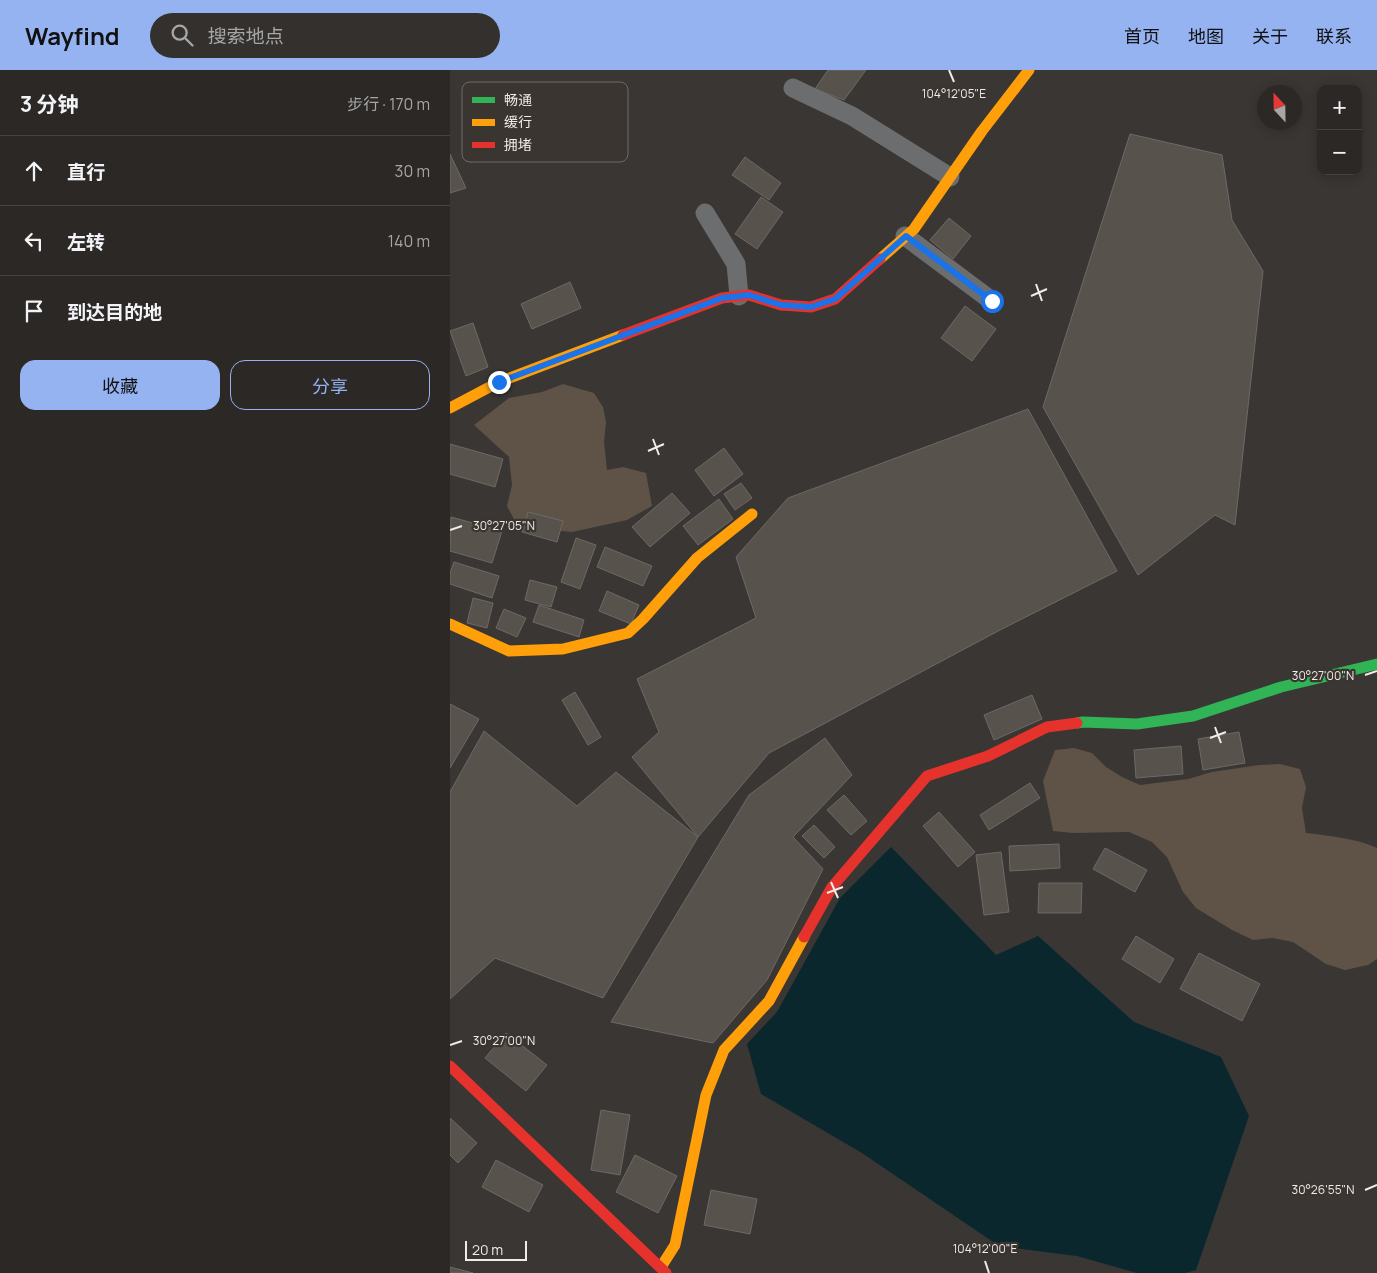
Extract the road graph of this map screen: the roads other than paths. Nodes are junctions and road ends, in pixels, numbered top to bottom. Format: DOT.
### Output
graph roads {
  1 [pos="1028,70"];
  2 [pos="793,88"];
  3 [pos="950,177"];
  4 [pos="705,213"];
  5 [pos="906,236"];
  6 [pos="739,296"];
  7 [pos="992,301"];
  8 [pos="450,408"];
  9 [pos="752,514"];
  10 [pos="450,624"];
  11 [pos="1377,664"];
  12 [pos="450,1066"];
  13 [pos="664,1270"];
  1 -- 3 [label="street"];
  2 -- 3 [label="street"];
  3 -- 5 [label="street"];
  4 -- 6 [label="street"];
  5 -- 6 [label="street"];
  5 -- 7 [label="street"];
  6 -- 8 [label="street"];
  9 -- 10 [label="street"];
  11 -- 13 [label="street"];
  12 -- 13 [label="street"];
}
